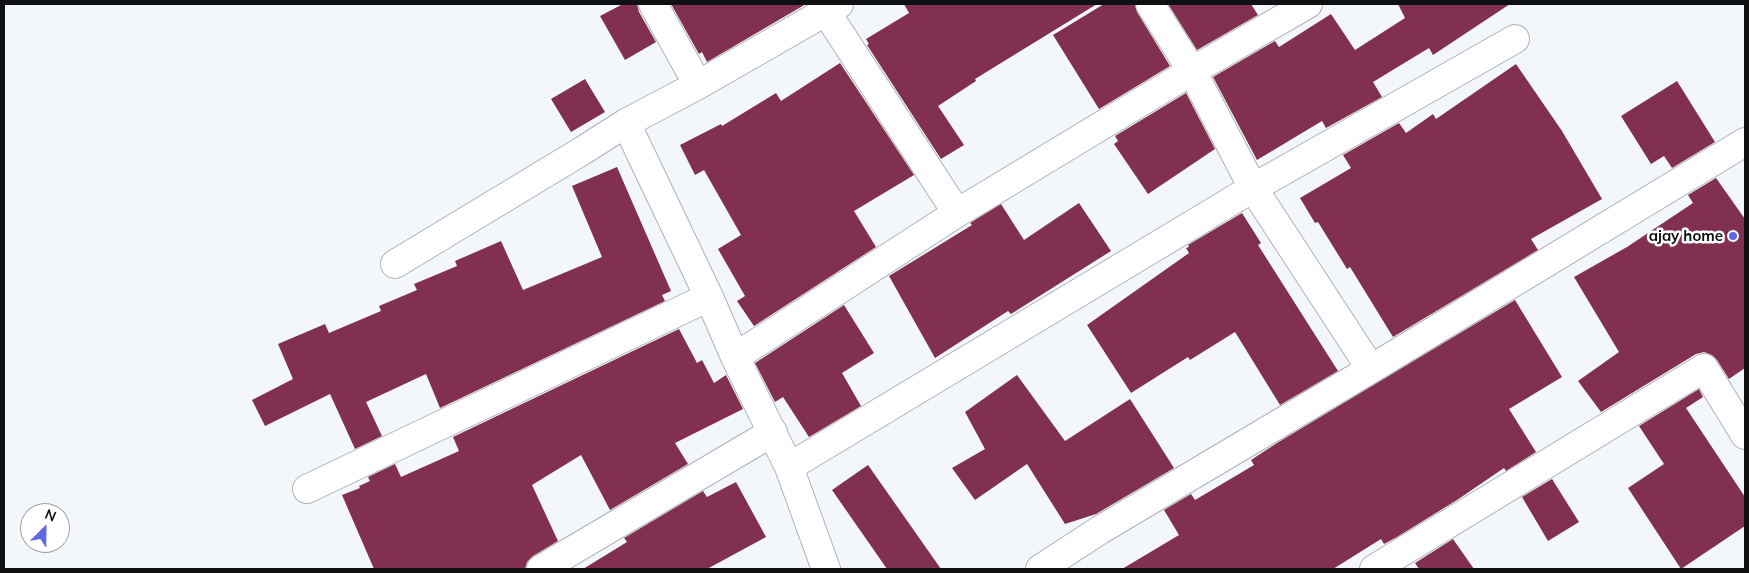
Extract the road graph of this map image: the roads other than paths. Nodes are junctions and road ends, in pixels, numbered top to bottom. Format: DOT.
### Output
graph roads {
  1 [pos="653,4"];
  2 [pos="1150,4"];
  3 [pos="1308,4"];
  4 [pos="828,6"];
  5 [pos="1514,39"];
  6 [pos="1192,71"];
  7 [pos="698,85"];
  8 [pos="626,123"];
  9 [pos="1745,142"];
  10 [pos="1253,188"];
  11 [pos="956,213"];
  12 [pos="395,264"];
  13 [pos="709,297"];
  14 [pos="735,357"];
  15 [pos="1371,369"];
  16 [pos="773,432"];
  17 [pos="1745,434"];
  18 [pos="789,467"];
  19 [pos="307,489"];
  20 [pos="541,569"];
  21 [pos="826,569"];
  22 [pos="1040,569"];
  23 [pos="1374,569"];
  1 -- 7 [label="street"];
  2 -- 6 [label="street"];
  3 -- 6 [label="street"];
  4 -- 7 [label="street"];
  4 -- 11 [label="street"];
  5 -- 10 [label="street"];
  6 -- 10 [label="street"];
  6 -- 11 [label="street"];
  7 -- 8 [label="street"];
  8 -- 12 [label="street"];
  8 -- 13 [label="street"];
  9 -- 15 [label="street"];
  10 -- 15 [label="street"];
  10 -- 18 [label="street"];
  11 -- 14 [label="street"];
  13 -- 14 [label="street"];
  13 -- 19 [label="street"];
  14 -- 16 [label="street"];
  15 -- 22 [label="street"];
  16 -- 18 [label="street"];
  16 -- 20 [label="street"];
  17 -- 23 [label="street"];
  18 -- 21 [label="street"];
}
